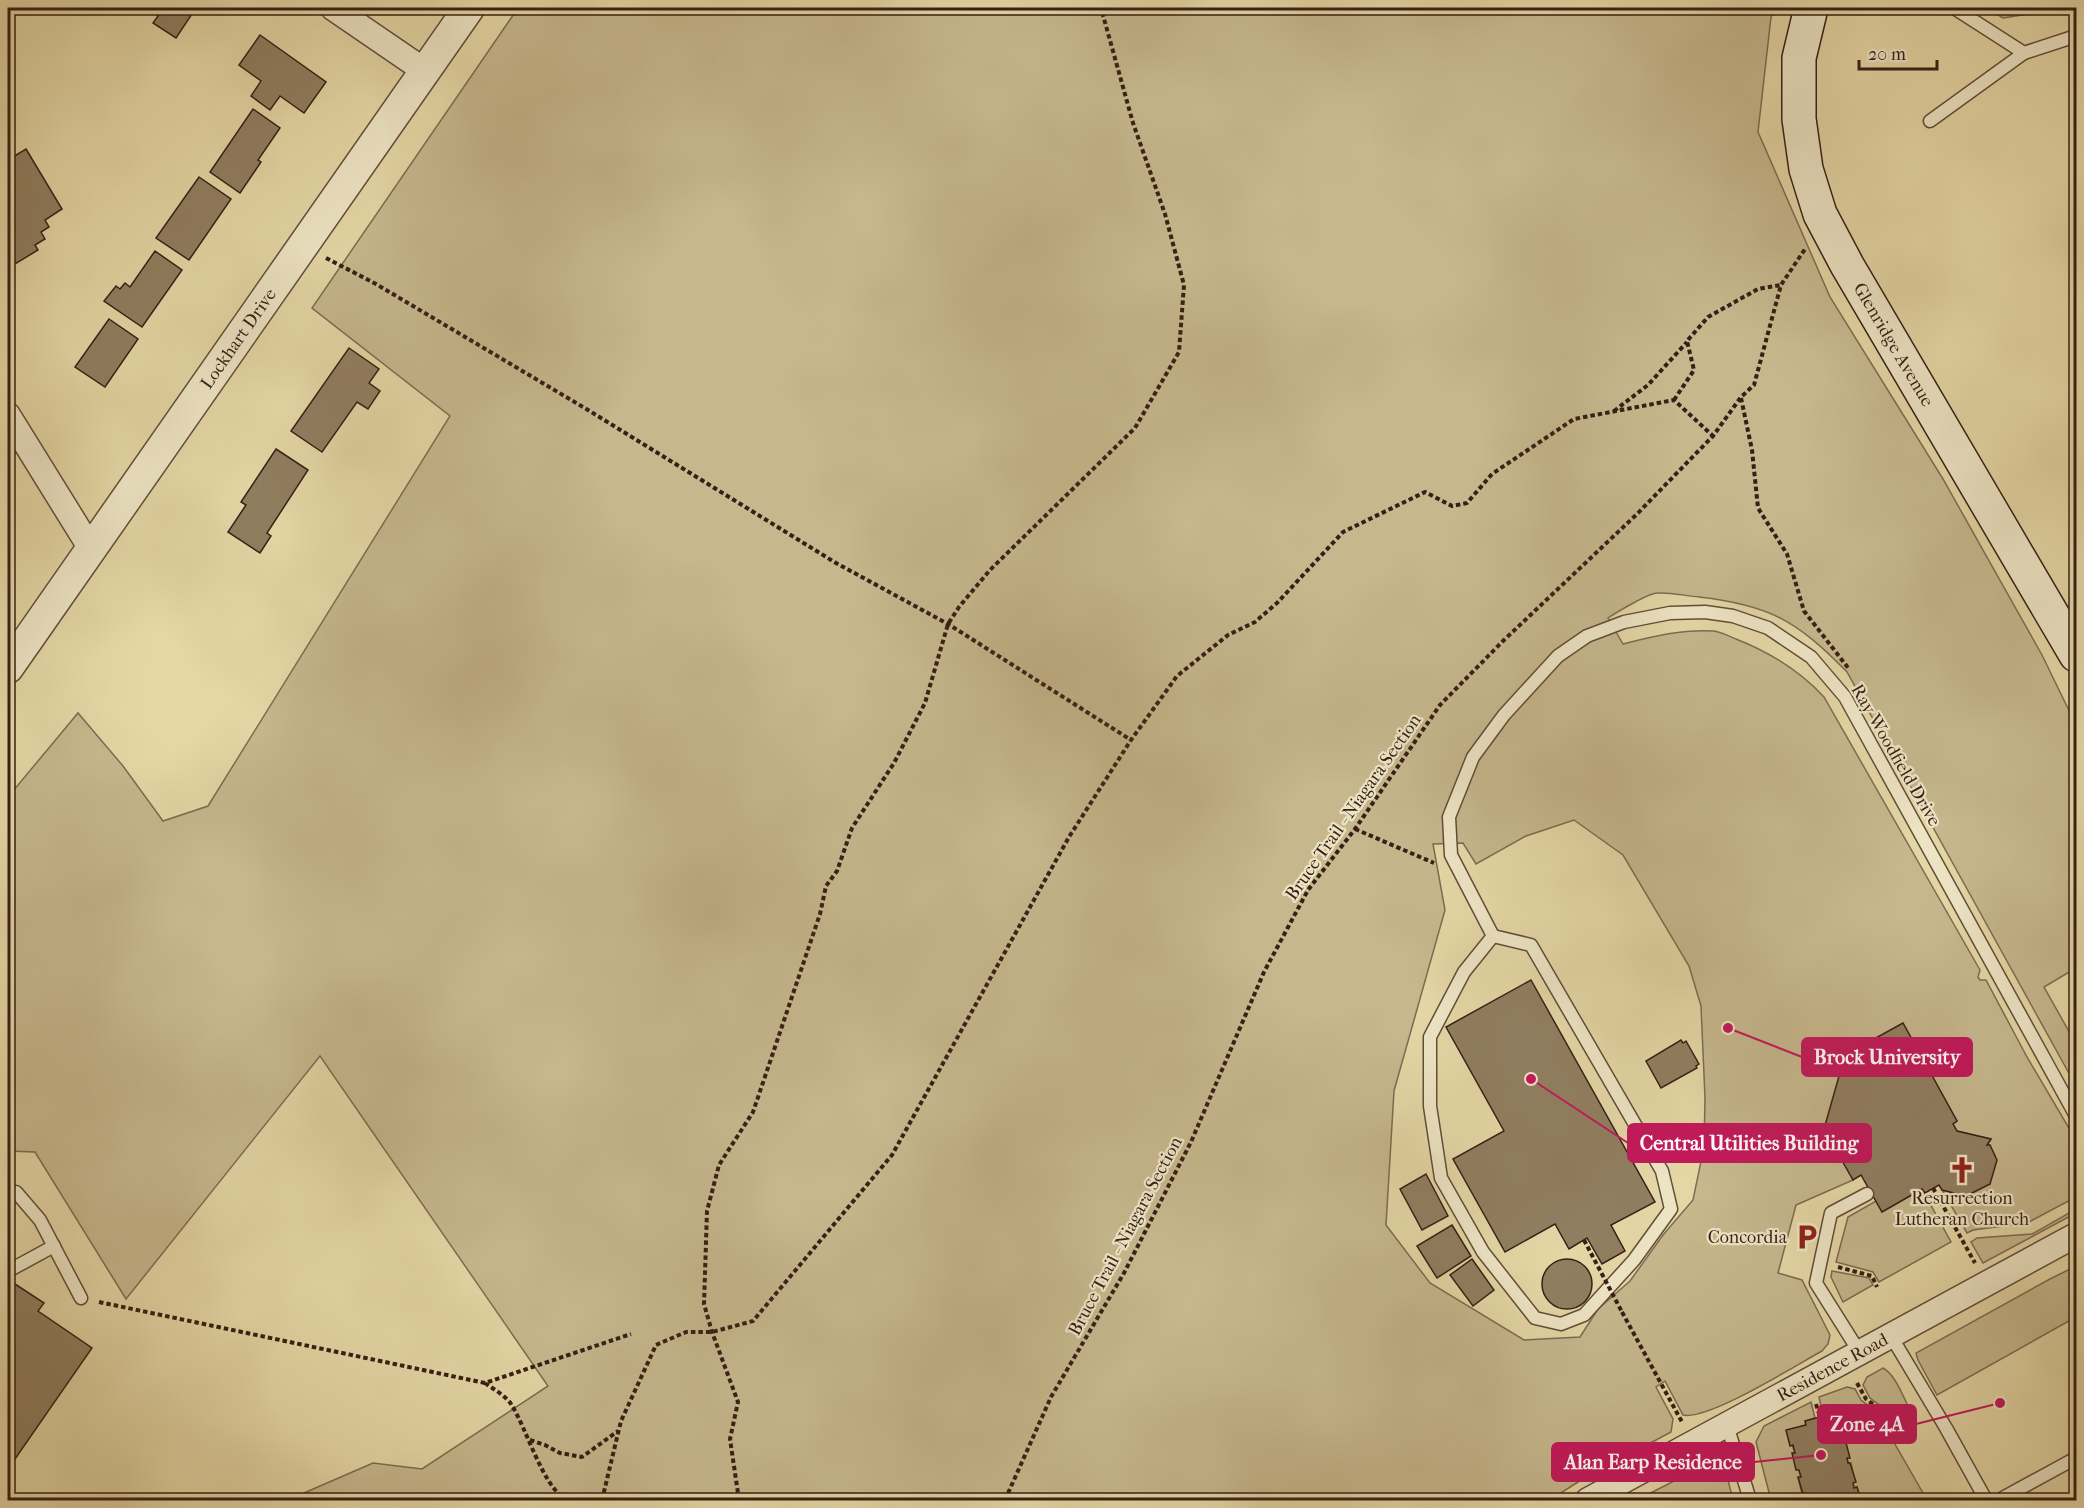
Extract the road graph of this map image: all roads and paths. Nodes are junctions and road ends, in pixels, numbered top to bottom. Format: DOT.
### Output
graph roads {
  1 [pos="333,8"];
  2 [pos="470,8"];
  3 [pos="1101,8"];
  4 [pos="1811,8"];
  5 [pos="1954,8"];
  6 [pos="2076,36"];
  7 [pos="2024,53"];
  8 [pos="426,70"];
  9 [pos="1930,121"];
  10 [pos="1811,240"];
  11 [pos="303,246"];
  12 [pos="1781,285"];
  13 [pos="1687,341"];
  14 [pos="1741,397"];
  15 [pos="1674,400"];
  16 [pos="1613,412"];
  17 [pos="8,415"];
  18 [pos="1713,436"];
  19 [pos="91,549"];
  20 [pos="948,624"];
  21 [pos="2076,655"];
  22 [pos="8,669"];
  23 [pos="1845,697"];
  24 [pos="1131,740"];
  25 [pos="1355,829"];
  26 [pos="1461,875"];
  27 [pos="1493,936"];
  28 [pos="2076,1116"];
  29 [pos="1933,1188"];
  30 [pos="8,1192"];
  31 [pos="1867,1194"];
  32 [pos="2076,1235"];
  33 [pos="1584,1240"];
  34 [pos="54,1246"];
  35 [pos="1834,1266"];
  36 [pos="8,1271"];
  37 [pos="1987,1284"];
  38 [pos="1877,1287"];
  39 [pos="81,1298"];
  40 [pos="712,1332"];
  41 [pos="631,1335"];
  42 [pos="1891,1336"];
  43 [pos="1856,1364"];
  44 [pos="485,1383"];
  45 [pos="1894,1420"];
  46 [pos="1727,1425"];
  47 [pos="618,1431"];
  48 [pos="529,1440"];
  49 [pos="1694,1443"];
  50 [pos="2076,1458"];
  51 [pos="566,1500"];
  52 [pos="602,1500"];
  53 [pos="739,1500"];
  54 [pos="1005,1500"];
  55 [pos="1588,1500"];
  56 [pos="1750,1500"];
  57 [pos="1986,1500"];
  58 [pos="1999,1500"];
  1 -- 8 [label="street"];
  2 -- 8 [label="street, Lockhart Drive"];
  3 -- 20 [label="path"];
  4 -- 21 [label="main road, Glenridge Avenue"];
  5 -- 7 [label="lane"];
  6 -- 7 [label="lane"];
  7 -- 9 [label="lane"];
  8 -- 11 [label="street, Lockhart Drive"];
  10 -- 12 [label="path, Bruce Trail - Niagara Section"];
  11 -- 19 [label="street, Lockhart Drive"];
  11 -- 20 [label="path"];
  12 -- 13 [label="path"];
  12 -- 14 [label="path, Bruce Trail - Niagara Section"];
  13 -- 15 [label="path"];
  13 -- 16 [label="path"];
  14 -- 18 [label="path, Bruce Trail - Niagara Section"];
  14 -- 23 [label="path"];
  15 -- 16 [label="path"];
  15 -- 18 [label="path"];
  16 -- 24 [label="path"];
  17 -- 19 [label="street"];
  18 -- 25 [label="path, Bruce Trail - Niagara Section"];
  19 -- 22 [label="street, Lockhart Drive"];
  20 -- 24 [label="path"];
  20 -- 40 [label="path"];
  23 -- 26 [label="lane, Ray Woodfield Drive"];
  23 -- 28 [label="lane, Ray Woodfield Drive"];
  24 -- 40 [label="path"];
  25 -- 26 [label="path"];
  25 -- 54 [label="path, Bruce Trail - Niagara Section"];
  26 -- 27 [label="lane, Ray Woodfield Drive"];
  27 -- 27 [label="lane"];
  29 -- 37 [label="path"];
  30 -- 34 [label="lane"];
  31 -- 43 [label="lane"];
  32 -- 37 [label="street, Residence Road"];
  33 -- 49 [label="path, bridge"];
  34 -- 36 [label="lane"];
  34 -- 39 [label="lane"];
  35 -- 38 [label="path"];
  37 -- 42 [label="street, Residence Road"];
  39 -- 44 [label="path"];
  40 -- 47 [label="path"];
  40 -- 53 [label="path"];
  41 -- 44 [label="path"];
  42 -- 43 [label="street, Residence Road"];
  42 -- 57 [label="lane"];
  43 -- 45 [label="path"];
  43 -- 46 [label="street, Residence Road"];
  44 -- 48 [label="path"];
  46 -- 49 [label="street, Residence Road"];
  46 -- 56 [label="lane"];
  47 -- 48 [label="path"];
  47 -- 52 [label="path"];
  48 -- 51 [label="path"];
  49 -- 55 [label="street, Residence Road"];
  50 -- 58 [label="lane"];
}
